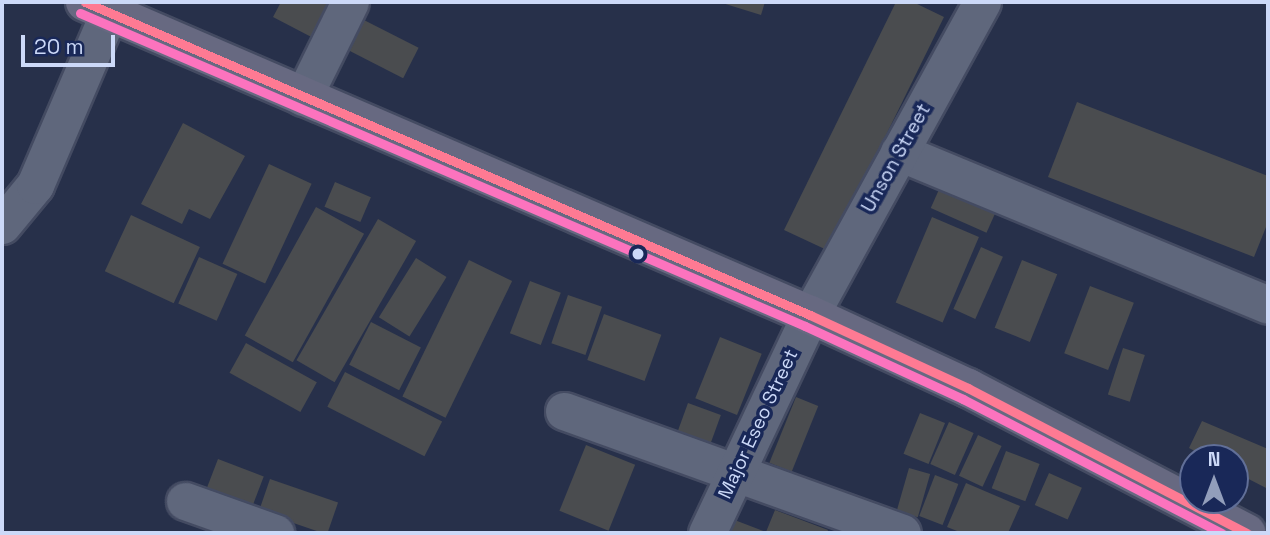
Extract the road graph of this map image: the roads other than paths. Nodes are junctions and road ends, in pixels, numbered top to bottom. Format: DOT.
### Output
graph roads {
  1 [pos="350,2"];
  2 [pos="982,2"];
  3 [pos="97,7"];
  4 [pos="303,97"];
  5 [pos="899,152"];
  6 [pos="2,225"];
  7 [pos="1268,305"];
  8 [pos="810,315"];
  9 [pos="564,411"];
  10 [pos="734,475"];
  11 [pos="185,501"];
  12 [pos="275,533"];
  13 [pos="707,533"];
  14 [pos="902,533"];
  15 [pos="1247,533"];
  1 -- 4 [label="street"];
  2 -- 5 [label="street, Unson Street"];
  3 -- 4 [label="main road"];
  3 -- 6 [label="street"];
  4 -- 8 [label="main road"];
  5 -- 7 [label="street"];
  5 -- 8 [label="street, Unson Street"];
  8 -- 10 [label="street, Major Eseo Street"];
  8 -- 15 [label="main road"];
  9 -- 10 [label="street"];
  10 -- 13 [label="street, Major Eseo Street"];
  10 -- 14 [label="street"];
  11 -- 12 [label="street"];
}
